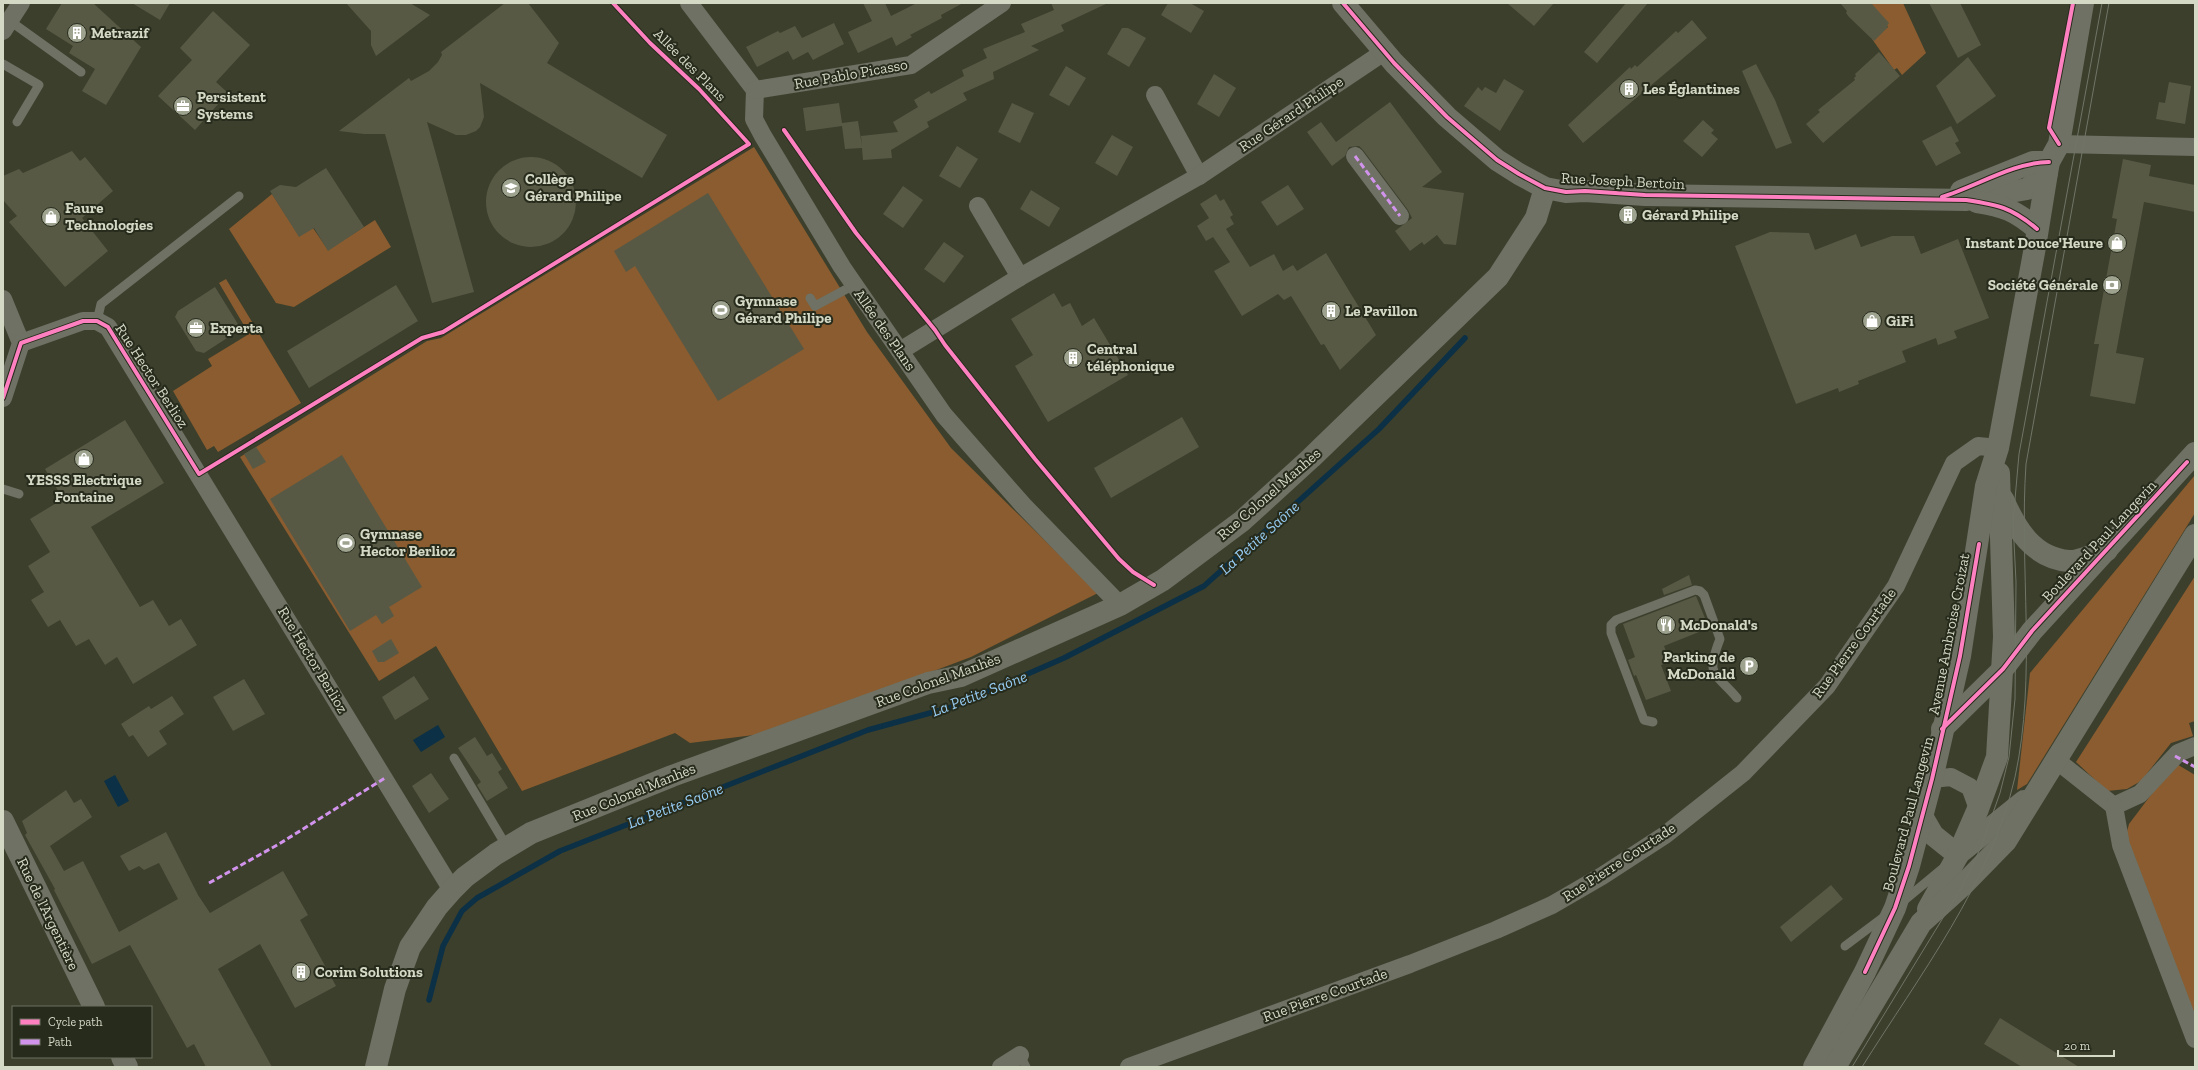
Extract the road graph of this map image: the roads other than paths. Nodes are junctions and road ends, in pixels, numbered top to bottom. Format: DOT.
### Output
graph roads {
  1 [pos="21,3"];
  2 [pos="689,3"];
  3 [pos="1002,3"];
  4 [pos="2083,3"];
  5 [pos="1345,4"];
  6 [pos="6,26"];
  7 [pos="1384,52"];
  8 [pos="3,64"];
  9 [pos="81,72"];
  10 [pos="755,90"];
  11 [pos="1155,96"];
  12 [pos="17,122"];
  13 [pos="2195,147"];
  14 [pos="1355,156"];
  15 [pos="2052,159"];
  16 [pos="1199,176"];
  17 [pos="1545,188"];
  18 [pos="239,196"];
  19 [pos="1966,200"];
  20 [pos="1929,201"];
  21 [pos="978,206"];
  22 [pos="1400,216"];
  23 [pos="2037,229"];
  24 [pos="1020,277"];
  25 [pos="854,285"];
  26 [pos="810,298"];
  27 [pos="3,300"];
  28 [pos="98,321"];
  29 [pos="21,343"];
  30 [pos="900,351"];
  31 [pos="3,398"];
  32 [pos="1998,448"];
  33 [pos="2195,453"];
  34 [pos="3,489"];
  35 [pos="1999,490"];
  36 [pos="19,494"];
  37 [pos="2195,535"];
  38 [pos="2108,550"];
  39 [pos="1120,605"];
  40 [pos="2004,669"];
  41 [pos="1737,698"];
  42 [pos="1653,722"];
  43 [pos="1942,729"];
  44 [pos="2195,746"];
  45 [pos="454,758"];
  46 [pos="2056,760"];
  47 [pos="1932,779"];
  48 [pos="2034,793"];
  49 [pos="2114,806"];
  50 [pos="1978,809"];
  51 [pos="1922,816"];
  52 [pos="3,821"];
  53 [pos="507,847"];
  54 [pos="1958,855"];
  55 [pos="452,890"];
  56 [pos="1895,908"];
  57 [pos="1921,923"];
  58 [pos="1844,946"];
  59 [pos="94,1006"];
  60 [pos="2195,1039"];
  61 [pos="122,1058"];
  62 [pos="1023,1061"];
  63 [pos="127,1067"];
  64 [pos="376,1067"];
  65 [pos="1001,1067"];
  66 [pos="1129,1067"];
  67 [pos="1814,1067"];
  68 [pos="1834,1067"];
  1 -- 6 [label="street"];
  2 -- 10 [label="street, Allée des Plans"];
  3 -- 10 [label="street, Rue Pablo Picasso"];
  4 -- 15 [label="street, Avenue Ambroise Croizat"];
  5 -- 7 [label="street, Rue Joseph Bertoin"];
  6 -- 9 [label="lane"];
  7 -- 16 [label="street, Rue Gérard Philipe"];
  7 -- 17 [label="street, Rue Joseph Bertoin"];
  8 -- 12 [label="lane"];
  10 -- 25 [label="street, Allée des Plans"];
  11 -- 16 [label="street"];
  13 -- 15 [label="street"];
  14 -- 22 [label="street"];
  15 -- 19 [label="street, Rue Joseph Bertoin"];
  15 -- 20 [label="street, Rue Joseph Bertoin"];
  15 -- 23 [label="street, Avenue Ambroise Croizat"];
  16 -- 24 [label="street, Rue Gérard Philipe"];
  17 -- 20 [label="street, Rue Joseph Bertoin"];
  17 -- 39 [label="street, Rue Colonel Manhès"];
  18 -- 28 [label="lane"];
  19 -- 20 [label="street, Rue Joseph Bertoin"];
  19 -- 23 [label="street, Rue Joseph Bertoin"];
  21 -- 24 [label="street"];
  23 -- 32 [label="street, Avenue Ambroise Croizat"];
  24 -- 30 [label="street, Rue Gérard Philipe"];
  25 -- 26 [label="lane"];
  25 -- 30 [label="street, Allée des Plans"];
  27 -- 29 [label="street"];
  28 -- 29 [label="street, Rue Hector Berlioz"];
  28 -- 55 [label="street, Rue Hector Berlioz"];
  29 -- 31 [label="street"];
  30 -- 39 [label="street, Allée des Plans"];
  32 -- 35 [label="street, Avenue Ambroise Croizat"];
  32 -- 43 [label="street, Avenue Ambroise Croizat"];
  32 -- 66 [label="street, Rue Pierre Courtade"];
  33 -- 38 [label="street, Boulevard Paul Langevin"];
  34 -- 36 [label="lane"];
  35 -- 38 [label="street, Avenue Ambroise Croizat"];
  35 -- 40 [label="street, Avenue Ambroise Croizat"];
  37 -- 46 [label="street"];
  38 -- 40 [label="street, Boulevard Paul Langevin"];
  39 -- 53 [label="street, Rue Colonel Manhès"];
  40 -- 43 [label="street, Boulevard Paul Langevin"];
  40 -- 50 [label="street, Avenue Ambroise Croizat"];
  41 -- 42 [label="lane"];
  43 -- 47 [label="street, Boulevard Paul Langevin"];
  44 -- 49 [label="street"];
  45 -- 53 [label="lane"];
  46 -- 48 [label="street"];
  46 -- 49 [label="street"];
  47 -- 50 [label="street"];
  47 -- 51 [label="street, Boulevard Paul Langevin"];
  48 -- 54 [label="street"];
  48 -- 57 [label="street"];
  49 -- 60 [label="street"];
  50 -- 54 [label="street, Avenue Ambroise Croizat"];
  51 -- 54 [label="street"];
  51 -- 56 [label="street, Boulevard Paul Langevin"];
  52 -- 59 [label="street, Rue de l'Argentière"];
  53 -- 55 [label="street, Rue Colonel Manhès"];
  54 -- 56 [label="lane"];
  54 -- 57 [label="street, Avenue Ambroise Croizat"];
  55 -- 64 [label="street, Rue Colonel Manhès"];
  56 -- 58 [label="lane"];
  56 -- 67 [label="street, Boulevard Paul Langevin"];
  57 -- 68 [label="street"];
  61 -- 63 [label="street"];
  62 -- 65 [label="street"];
}
